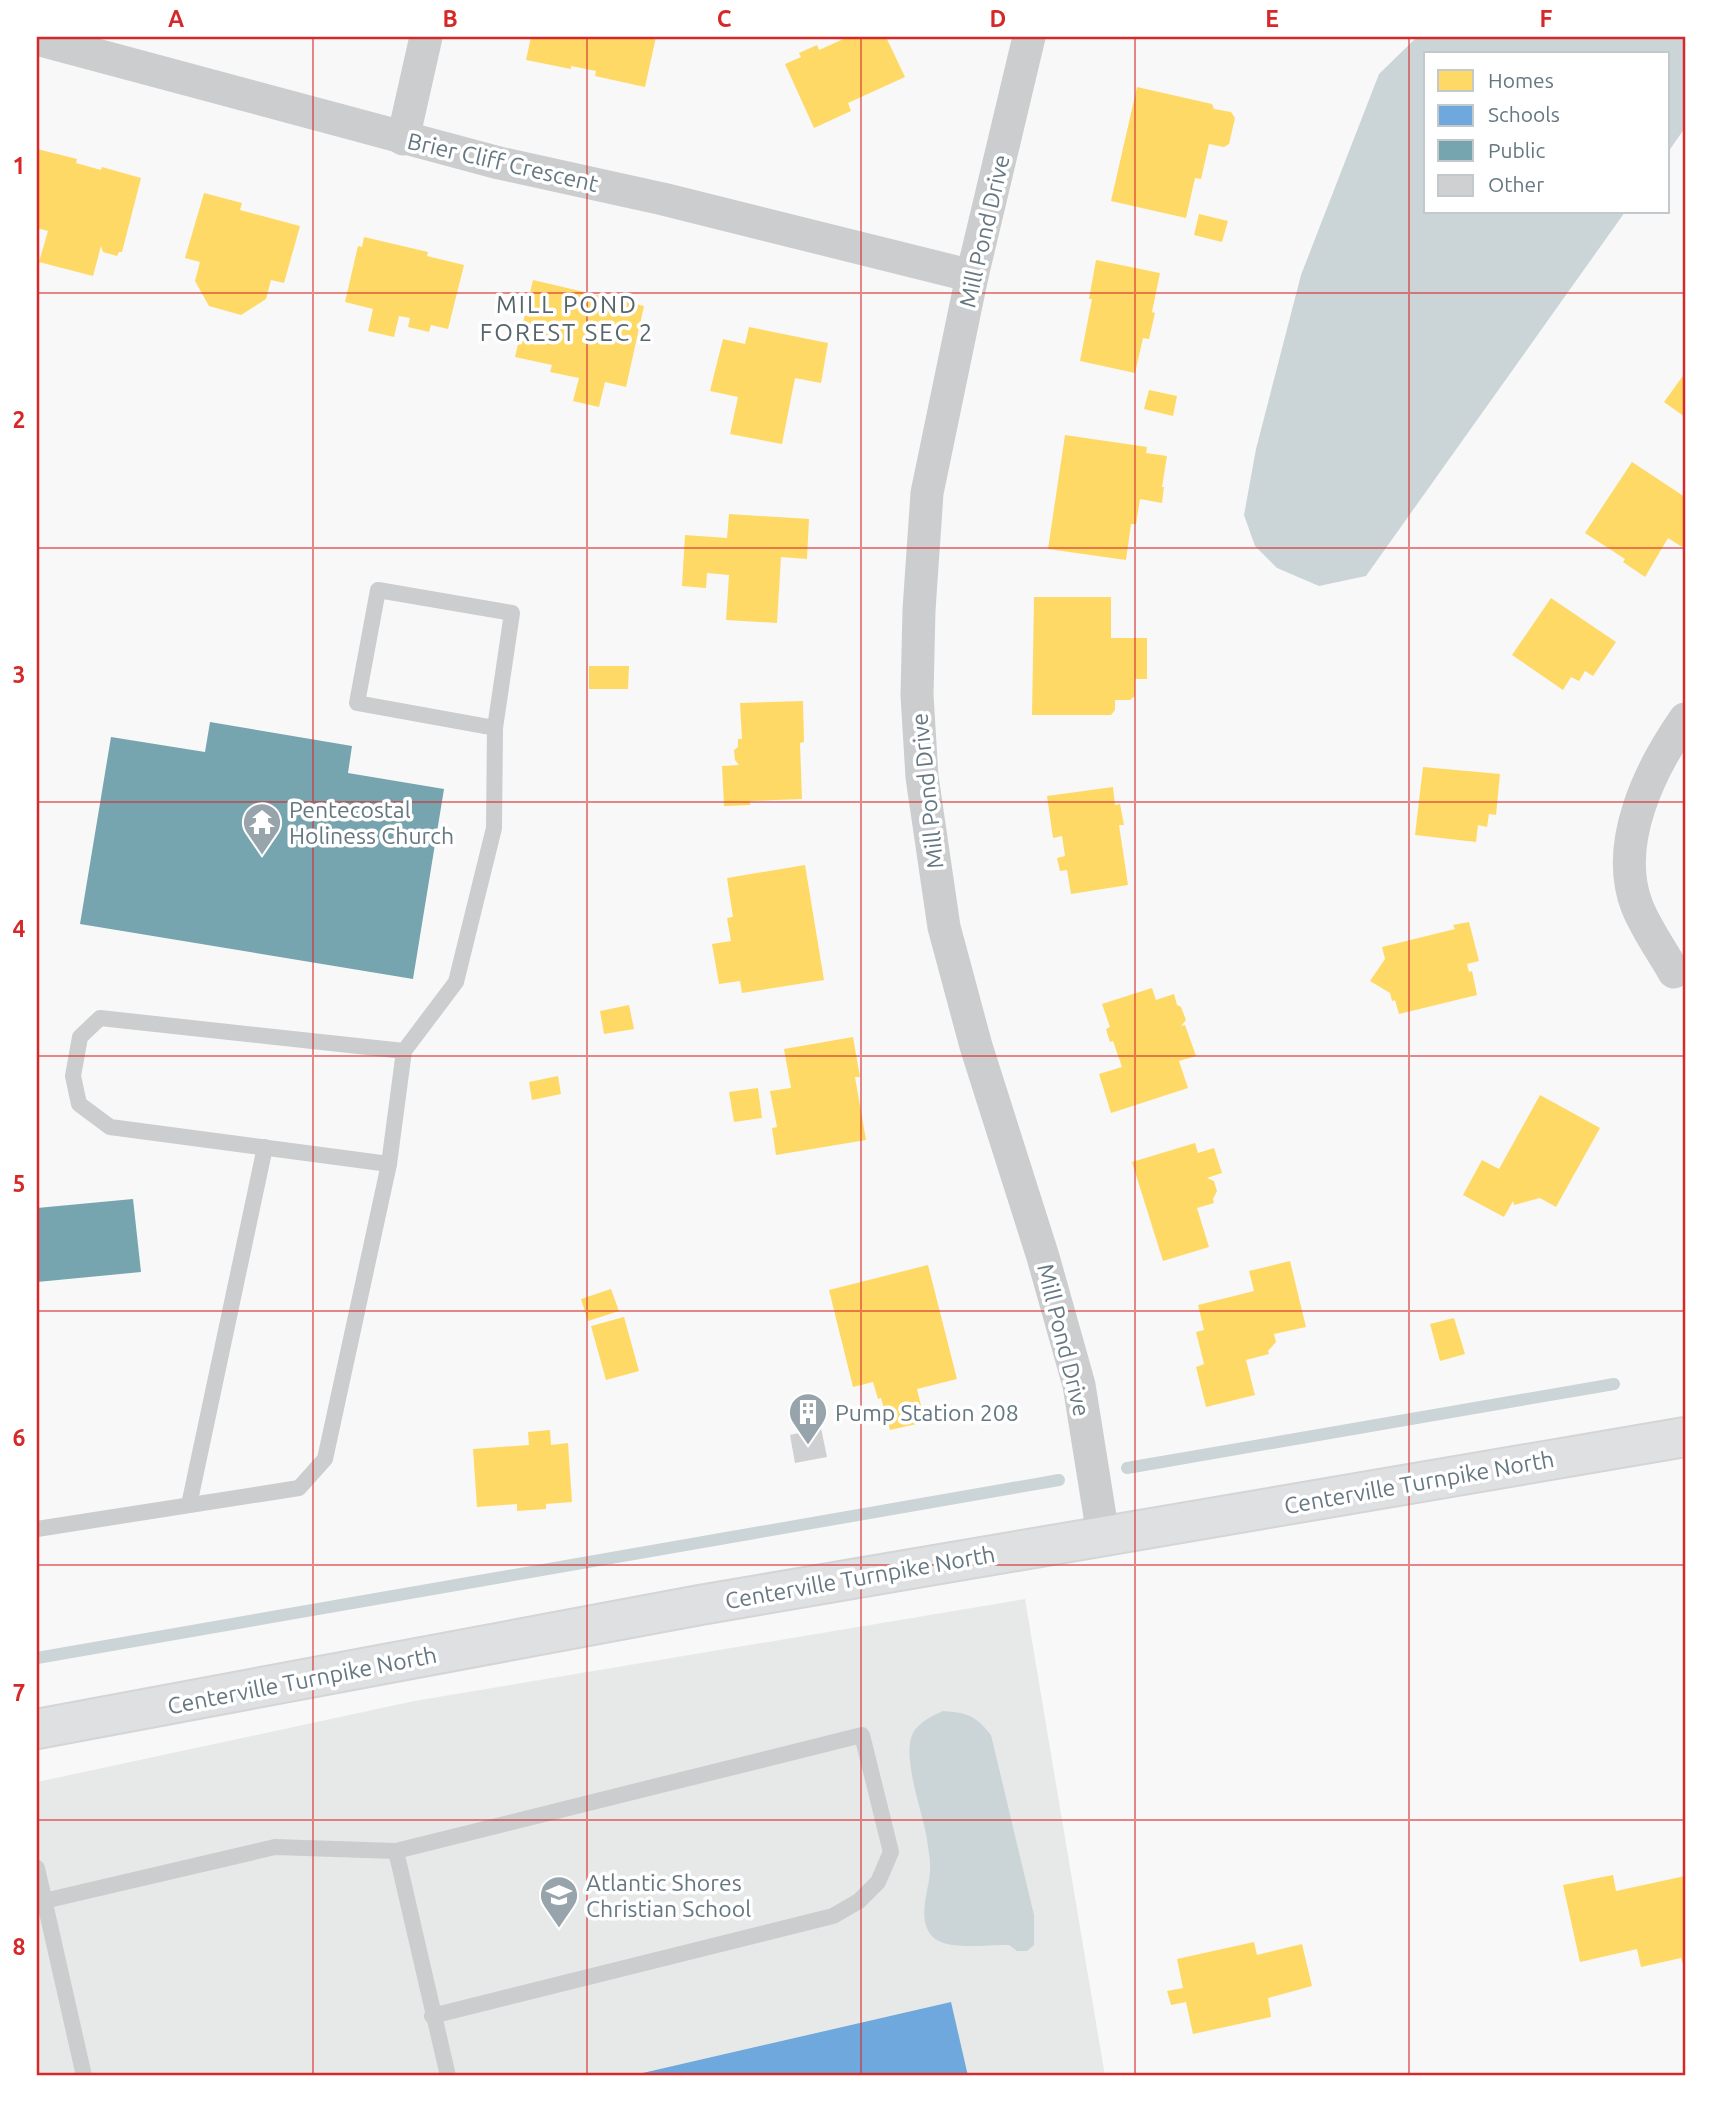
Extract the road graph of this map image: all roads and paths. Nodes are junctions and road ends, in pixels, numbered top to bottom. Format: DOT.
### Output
graph roads {
  1 [pos="426,37"];
  2 [pos="1029,37"];
  3 [pos="37,39"];
  4 [pos="403,139"];
  5 [pos="972,276"];
  6 [pos="1685,719"];
  7 [pos="495,729"];
  8 [pos="1674,972"];
  9 [pos="404,1051"];
  10 [pos="265,1147"];
  11 [pos="388,1164"];
  12 [pos="1685,1437"];
  13 [pos="189,1505"];
  14 [pos="37,1529"];
  15 [pos="1103,1535"];
  16 [pos="37,1729"];
  17 [pos="396,1851"];
  18 [pos="37,1868"];
  19 [pos="44,1901"];
  20 [pos="432,2016"];
  21 [pos="84,2076"];
  22 [pos="448,2076"];
  1 -- 4 [label="street"];
  2 -- 5 [label="street, Mill Pond Drive"];
  3 -- 4 [label="street, Brier Cliff Crescent"];
  4 -- 5 [label="street, Brier Cliff Crescent"];
  5 -- 15 [label="street, Mill Pond Drive"];
  6 -- 8 [label="street"];
  7 -- 7 [label="lane"];
  7 -- 9 [label="lane"];
  9 -- 10 [label="lane"];
  9 -- 11 [label="lane"];
  10 -- 11 [label="lane"];
  10 -- 13 [label="lane"];
  11 -- 13 [label="lane"];
  12 -- 15 [label="main road, Centerville Turnpike North"];
  13 -- 14 [label="lane"];
  15 -- 16 [label="main road, Centerville Turnpike North"];
  17 -- 19 [label="lane"];
  17 -- 20 [label="lane"];
  17 -- 20 [label="lane"];
  18 -- 19 [label="lane"];
  19 -- 21 [label="lane"];
  20 -- 22 [label="lane"];
}
